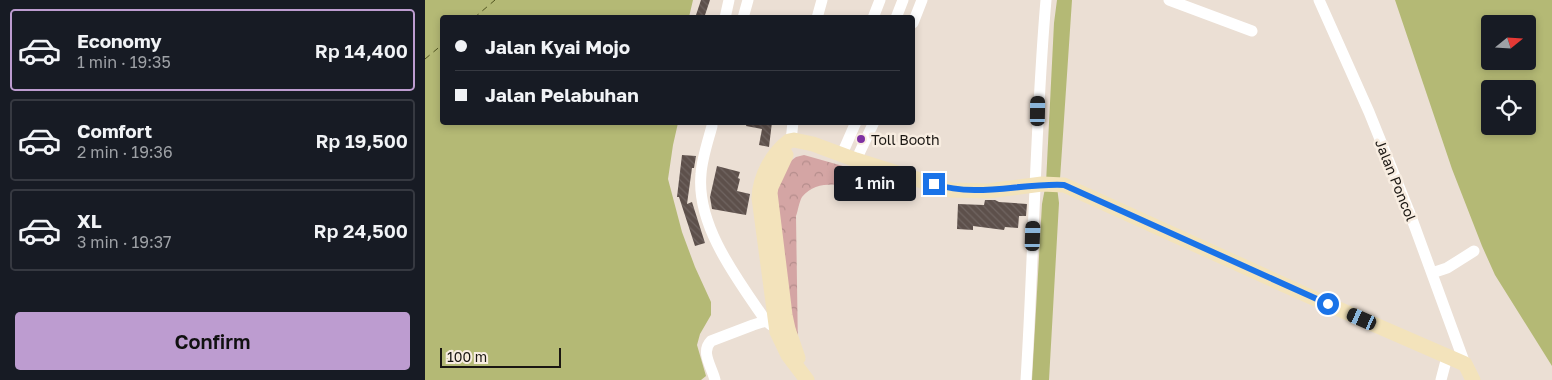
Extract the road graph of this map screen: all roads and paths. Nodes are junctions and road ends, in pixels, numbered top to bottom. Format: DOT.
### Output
graph roads {
  1 [pos="729,0"];
  2 [pos="748,0"];
  3 [pos="822,0"];
  4 [pos="880,0"];
  5 [pos="903,0"];
  6 [pos="921,0"];
  7 [pos="1046,0"];
  8 [pos="1169,0"];
  9 [pos="1319,0"];
  10 [pos="726,15"];
  11 [pos="744,15"];
  12 [pos="818,15"];
  13 [pos="874,15"];
  14 [pos="897,15"];
  15 [pos="915,17"];
  16 [pos="1252,32"];
  17 [pos="793,125"];
  18 [pos="855,125"];
  19 [pos="872,125"];
  20 [pos="712,126"];
  21 [pos="790,141"];
  22 [pos="849,157"];
  23 [pos="1039,184"];
  24 [pos="1473,251"];
  25 [pos="1432,272"];
  26 [pos="777,324"];
  27 [pos="1465,364"];
  28 [pos="1444,368"];
  29 [pos="806,378"];
  30 [pos="715,380"];
  31 [pos="1026,380"];
  32 [pos="1473,380"];
  1 -- 10 [label="street"];
  2 -- 11 [label="street"];
  3 -- 12 [label="street"];
  4 -- 13 [label="street"];
  5 -- 14 [label="street"];
  6 -- 15 [label="street"];
  7 -- 23 [label="street"];
  8 -- 16 [label="street"];
  9 -- 25 [label="street, Jalan Poncol"];
  17 -- 21 [label="street"];
  18 -- 22 [label="street"];
  19 -- 22 [label="street"];
  20 -- 26 [label="street"];
  21 -- 22 [label="main road"];
  21 -- 26 [label="main road"];
  22 -- 23 [label="main road"];
  23 -- 28 [label="main road"];
  23 -- 31 [label="street"];
  24 -- 25 [label="street"];
  25 -- 27 [label="street, Jalan Poncol"];
  26 -- 29 [label="main road"];
  26 -- 30 [label="street"];
  27 -- 28 [label="main road"];
  27 -- 32 [label="main road"];
}
